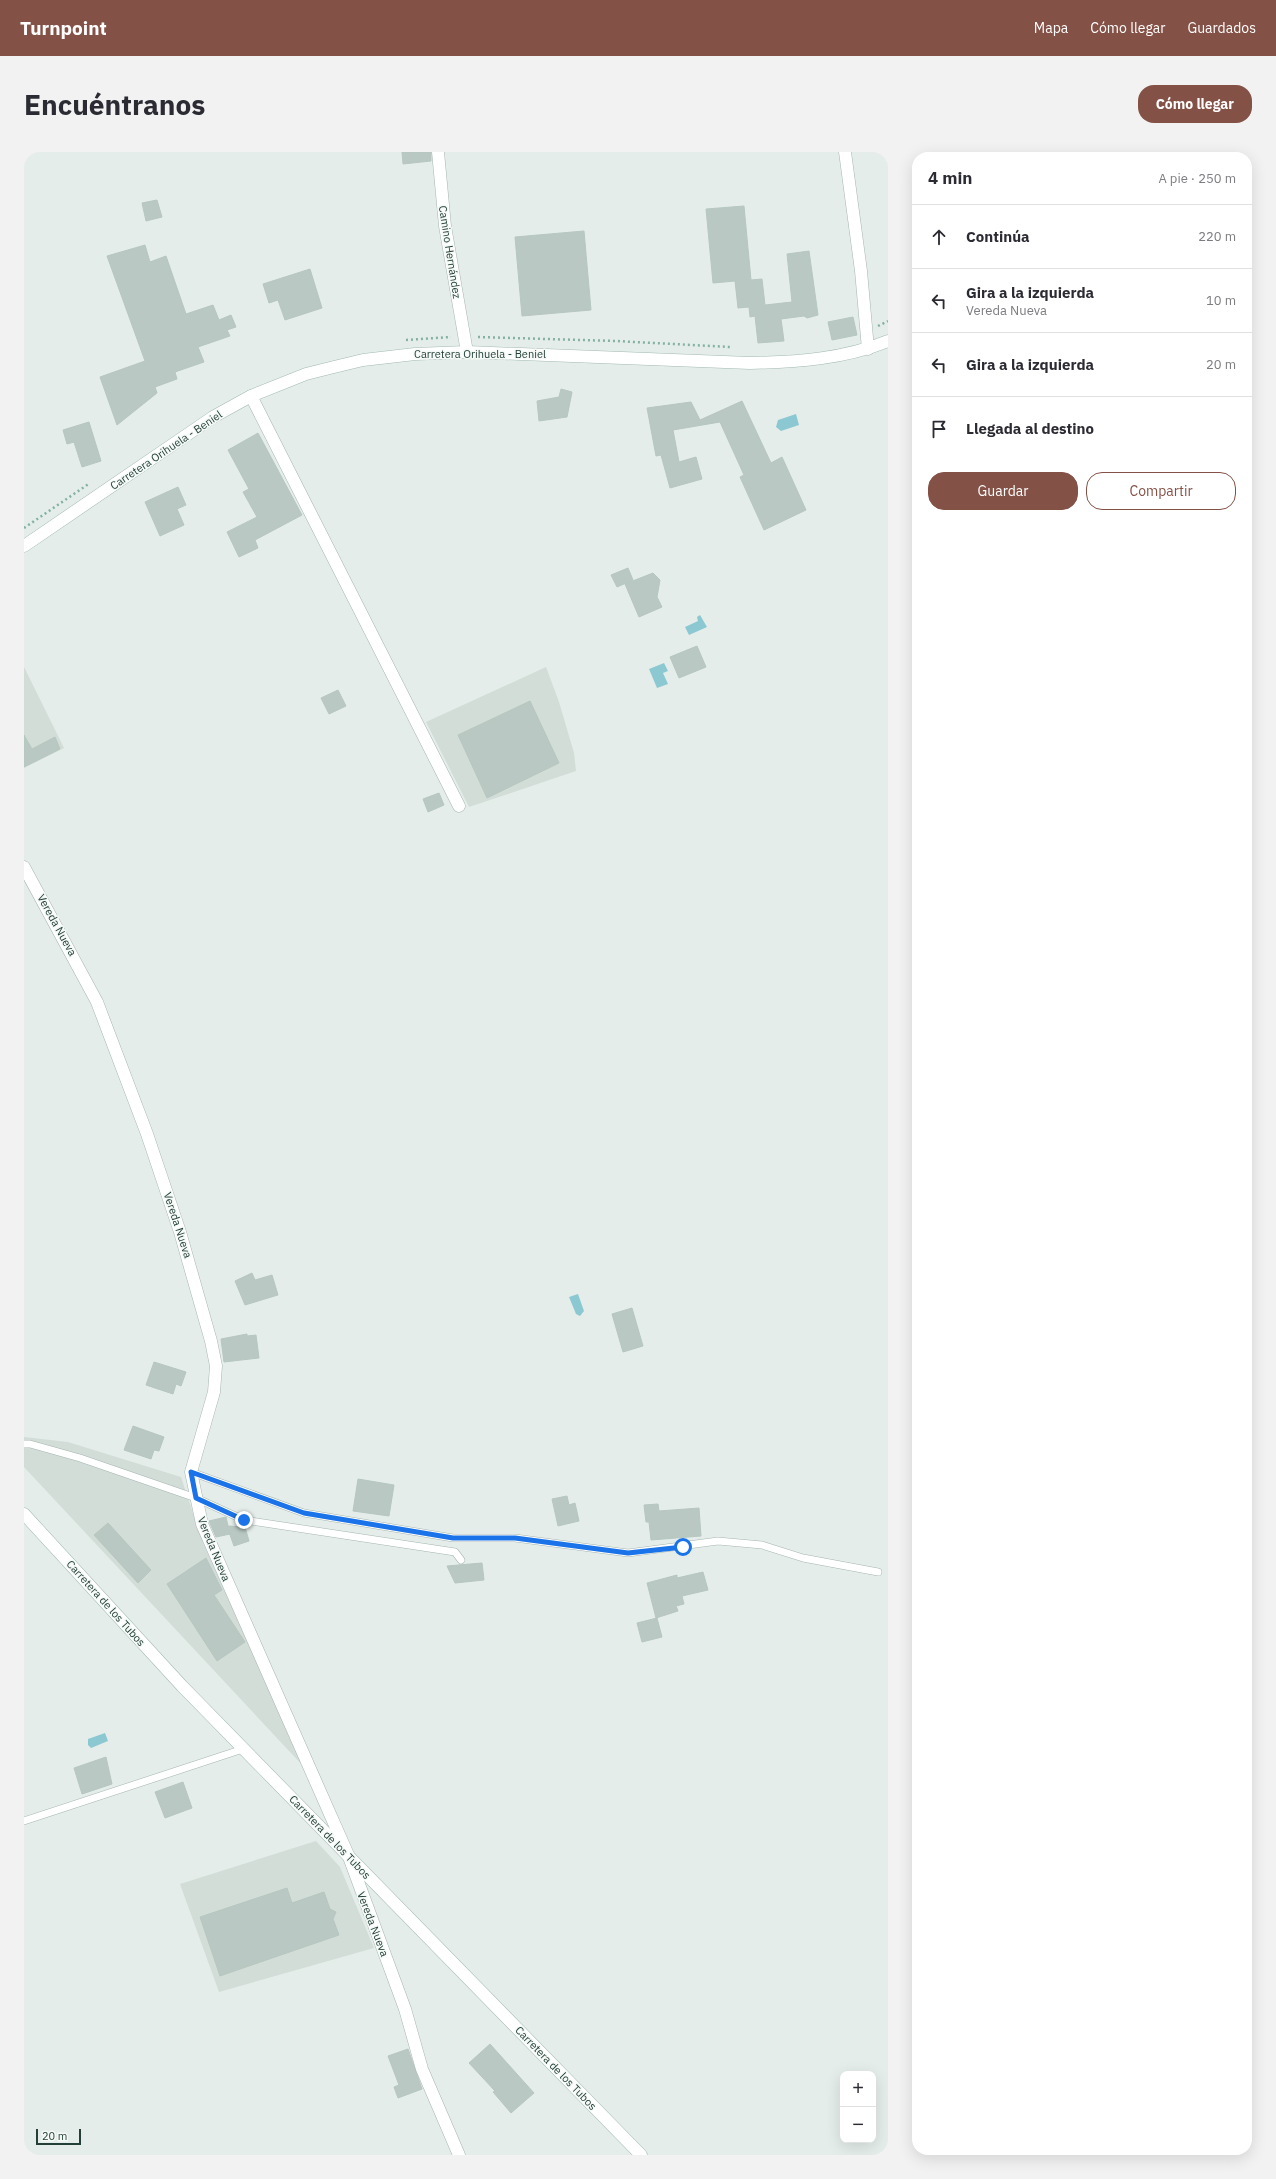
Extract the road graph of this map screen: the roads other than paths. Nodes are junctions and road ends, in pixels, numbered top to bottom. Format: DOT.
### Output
graph roads {
  1 [pos="438,152"];
  2 [pos="845,152"];
  3 [pos="888,341"];
  4 [pos="868,349"];
  5 [pos="466,352"];
  6 [pos="251,396"];
  7 [pos="24,546"];
  8 [pos="459,806"];
  9 [pos="24,867"];
  10 [pos="24,1444"];
  11 [pos="191,1472"];
  12 [pos="196,1498"];
  13 [pos="24,1514"];
  14 [pos="461,1560"];
  15 [pos="878,1572"];
  16 [pos="243,1749"];
  17 [pos="24,1821"];
  18 [pos="349,1856"];
  19 [pos="459,2155"];
  20 [pos="641,2155"];
  1 -- 5 [label="street, Camino Hernández"];
  2 -- 4 [label="street"];
  3 -- 4 [label="street, Carretera Orihuela - Beniel"];
  4 -- 5 [label="street, Carretera Orihuela - Beniel"];
  5 -- 6 [label="street, Carretera Orihuela - Beniel"];
  6 -- 7 [label="street, Carretera Orihuela - Beniel"];
  6 -- 8 [label="street"];
  9 -- 11 [label="street, Vereda Nueva"];
  10 -- 12 [label="lane"];
  11 -- 12 [label="street, Vereda Nueva"];
  11 -- 15 [label="lane"];
  12 -- 14 [label="lane"];
  12 -- 18 [label="street, Vereda Nueva"];
  13 -- 16 [label="street, Carretera de los Tubos"];
  16 -- 17 [label="lane"];
  16 -- 18 [label="street, Carretera de los Tubos"];
  18 -- 19 [label="street, Vereda Nueva"];
  18 -- 20 [label="street, Carretera de los Tubos"];
}
